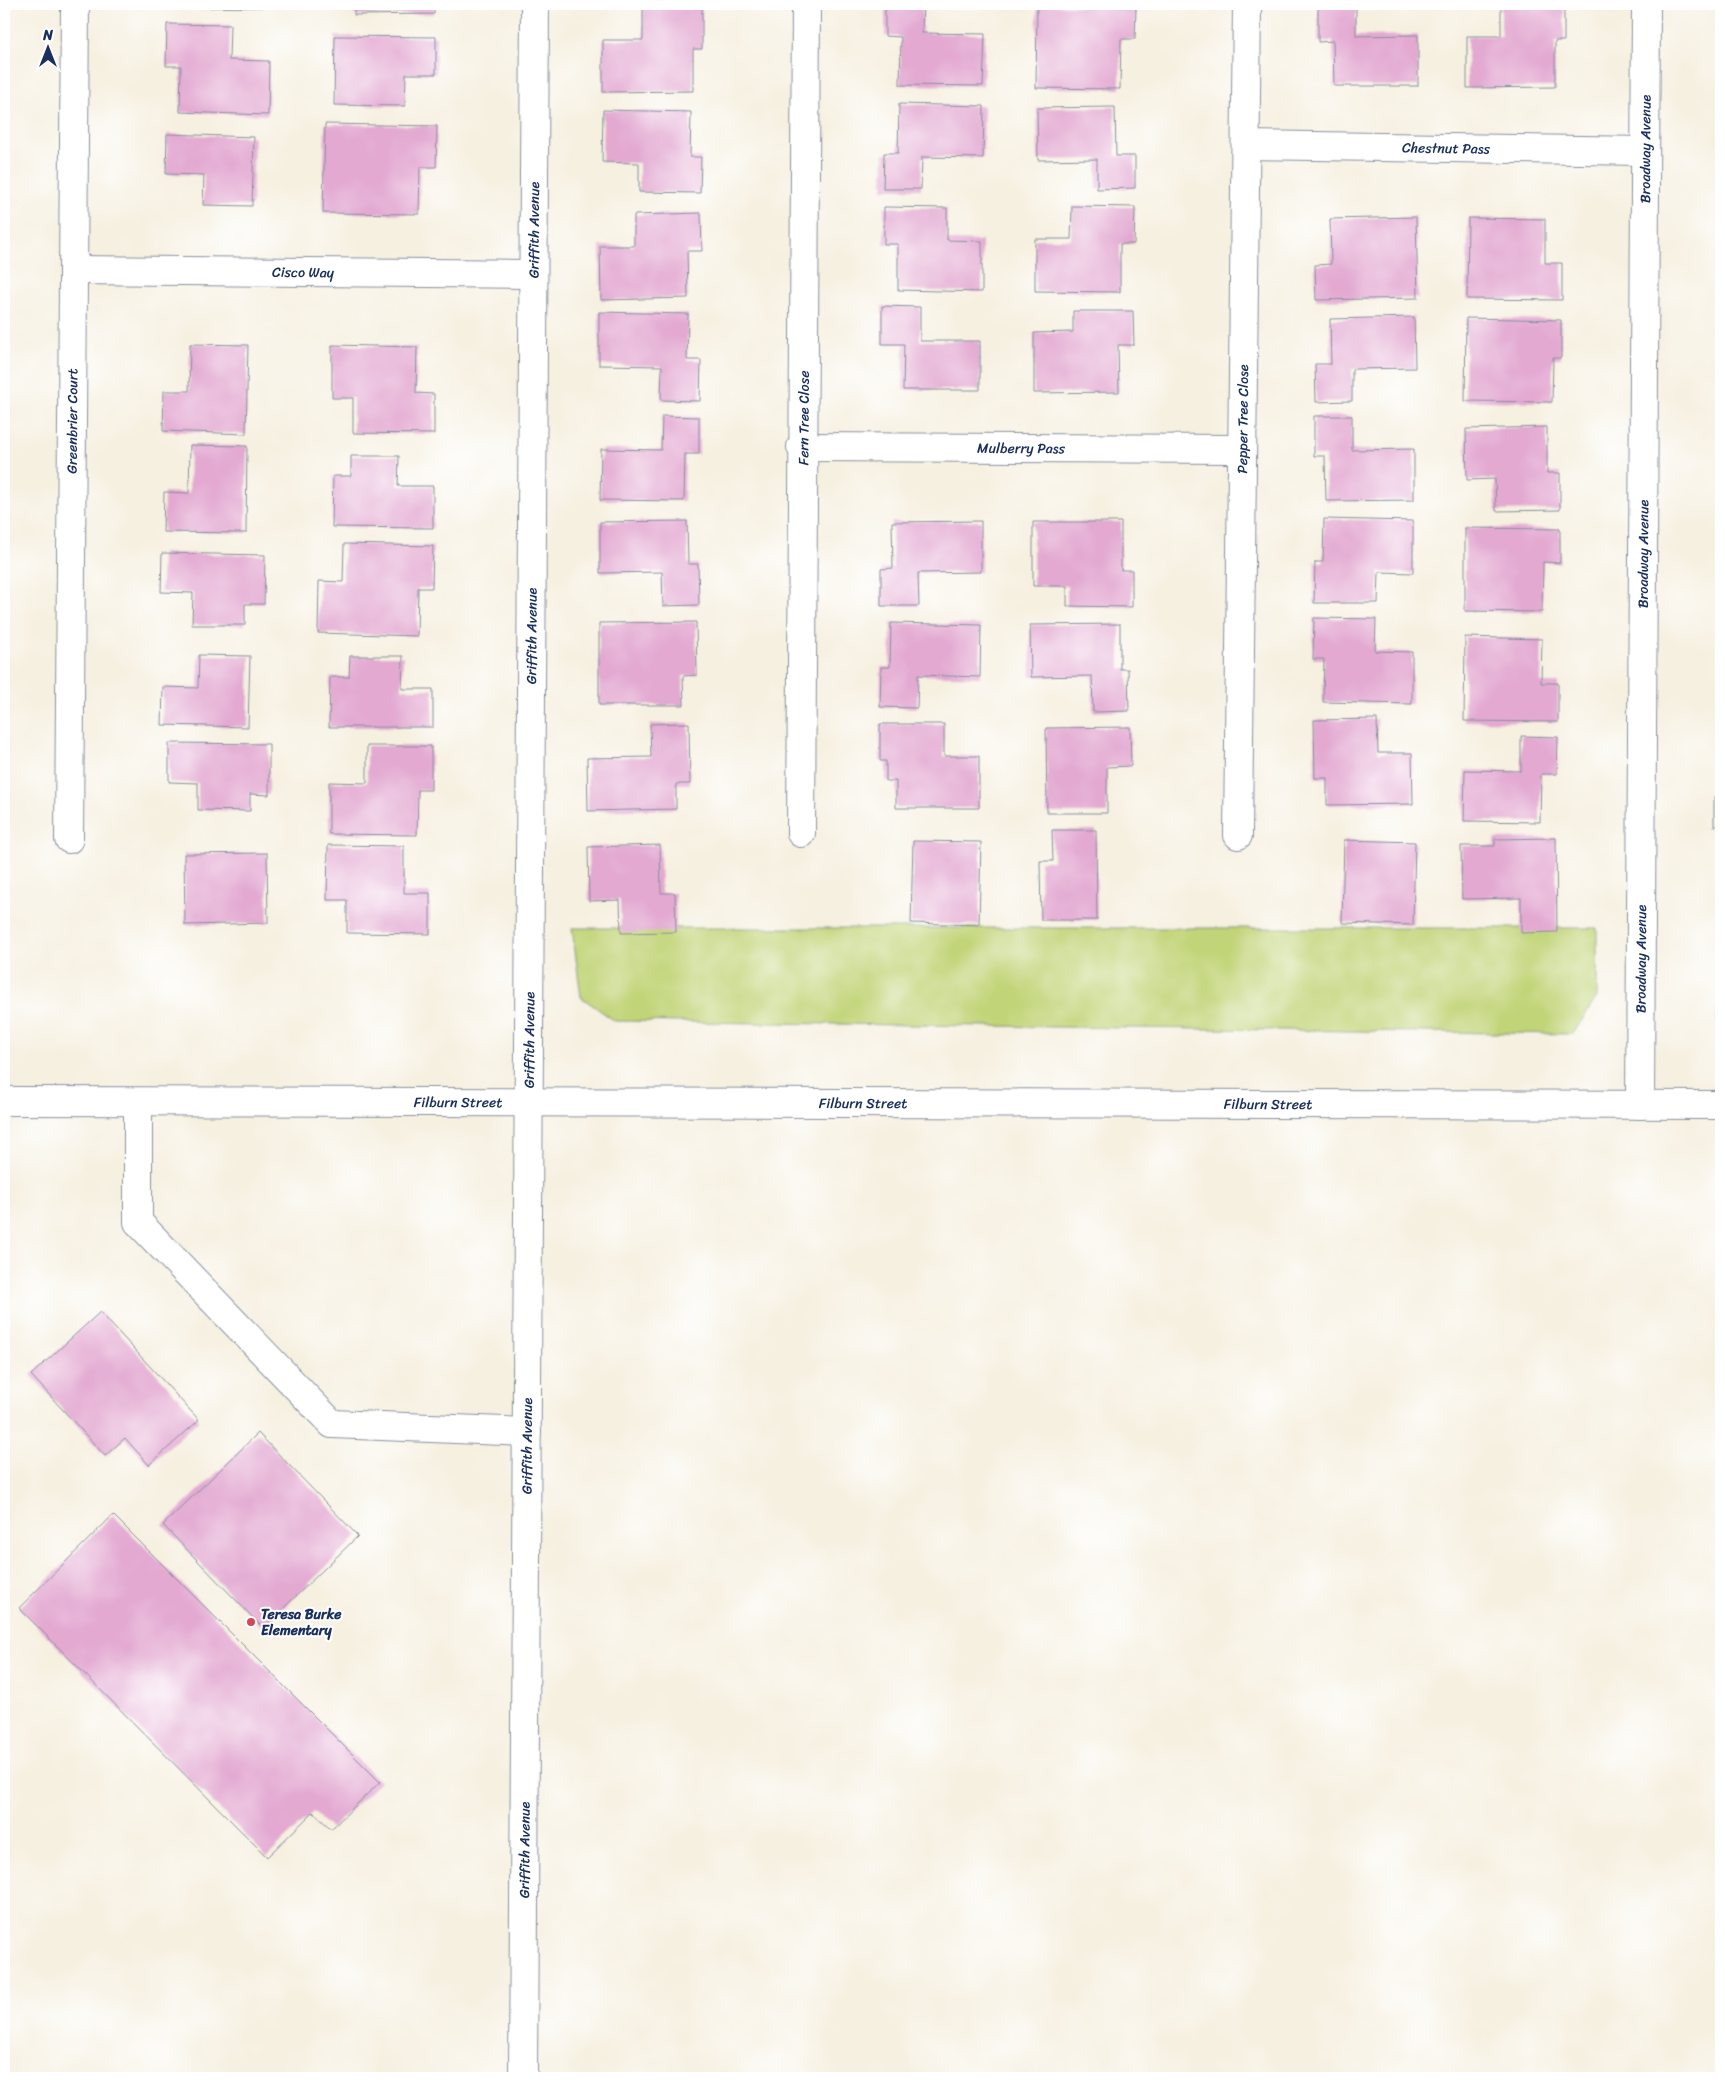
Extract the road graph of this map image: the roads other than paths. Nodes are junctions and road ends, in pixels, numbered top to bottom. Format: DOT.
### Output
graph roads {
  1 [pos="75,4"];
  2 [pos="535,4"];
  3 [pos="806,4"];
  4 [pos="1247,4"];
  5 [pos="1646,4"];
  6 [pos="1247,145"];
  7 [pos="1644,151"];
  8 [pos="73,270"];
  9 [pos="532,274"];
  10 [pos="802,447"];
  11 [pos="1242,449"];
  12 [pos="801,833"];
  13 [pos="1238,835"];
  14 [pos="69,840"];
  15 [pos="4,1101"];
  16 [pos="138,1102"];
  17 [pos="530,1103"];
  18 [pos="1640,1105"];
  19 [pos="1721,1105"];
  20 [pos="527,1432"];
  21 [pos="523,2078"];
  1 -- 8 [label="street, Greenbrier Court"];
  2 -- 9 [label="street, Griffith Avenue"];
  3 -- 10 [label="street, Fern Tree Close"];
  4 -- 6 [label="street, Pepper Tree Close"];
  5 -- 7 [label="street, Broadway Avenue"];
  6 -- 7 [label="street, Chestnut Pass"];
  6 -- 11 [label="street, Pepper Tree Close"];
  7 -- 18 [label="street, Broadway Avenue"];
  8 -- 9 [label="street, Cisco Way"];
  8 -- 14 [label="street, Greenbrier Court"];
  9 -- 17 [label="street, Griffith Avenue"];
  10 -- 11 [label="street, Mulberry Pass"];
  10 -- 12 [label="street, Fern Tree Close"];
  11 -- 13 [label="street, Pepper Tree Close"];
  15 -- 16 [label="street, Filburn Street"];
  16 -- 17 [label="street, Filburn Street"];
  16 -- 20 [label="street"];
  17 -- 18 [label="street, Filburn Street"];
  17 -- 20 [label="street, Griffith Avenue"];
  18 -- 19 [label="street, Filburn Street"];
  20 -- 21 [label="street, Griffith Avenue"];
}
